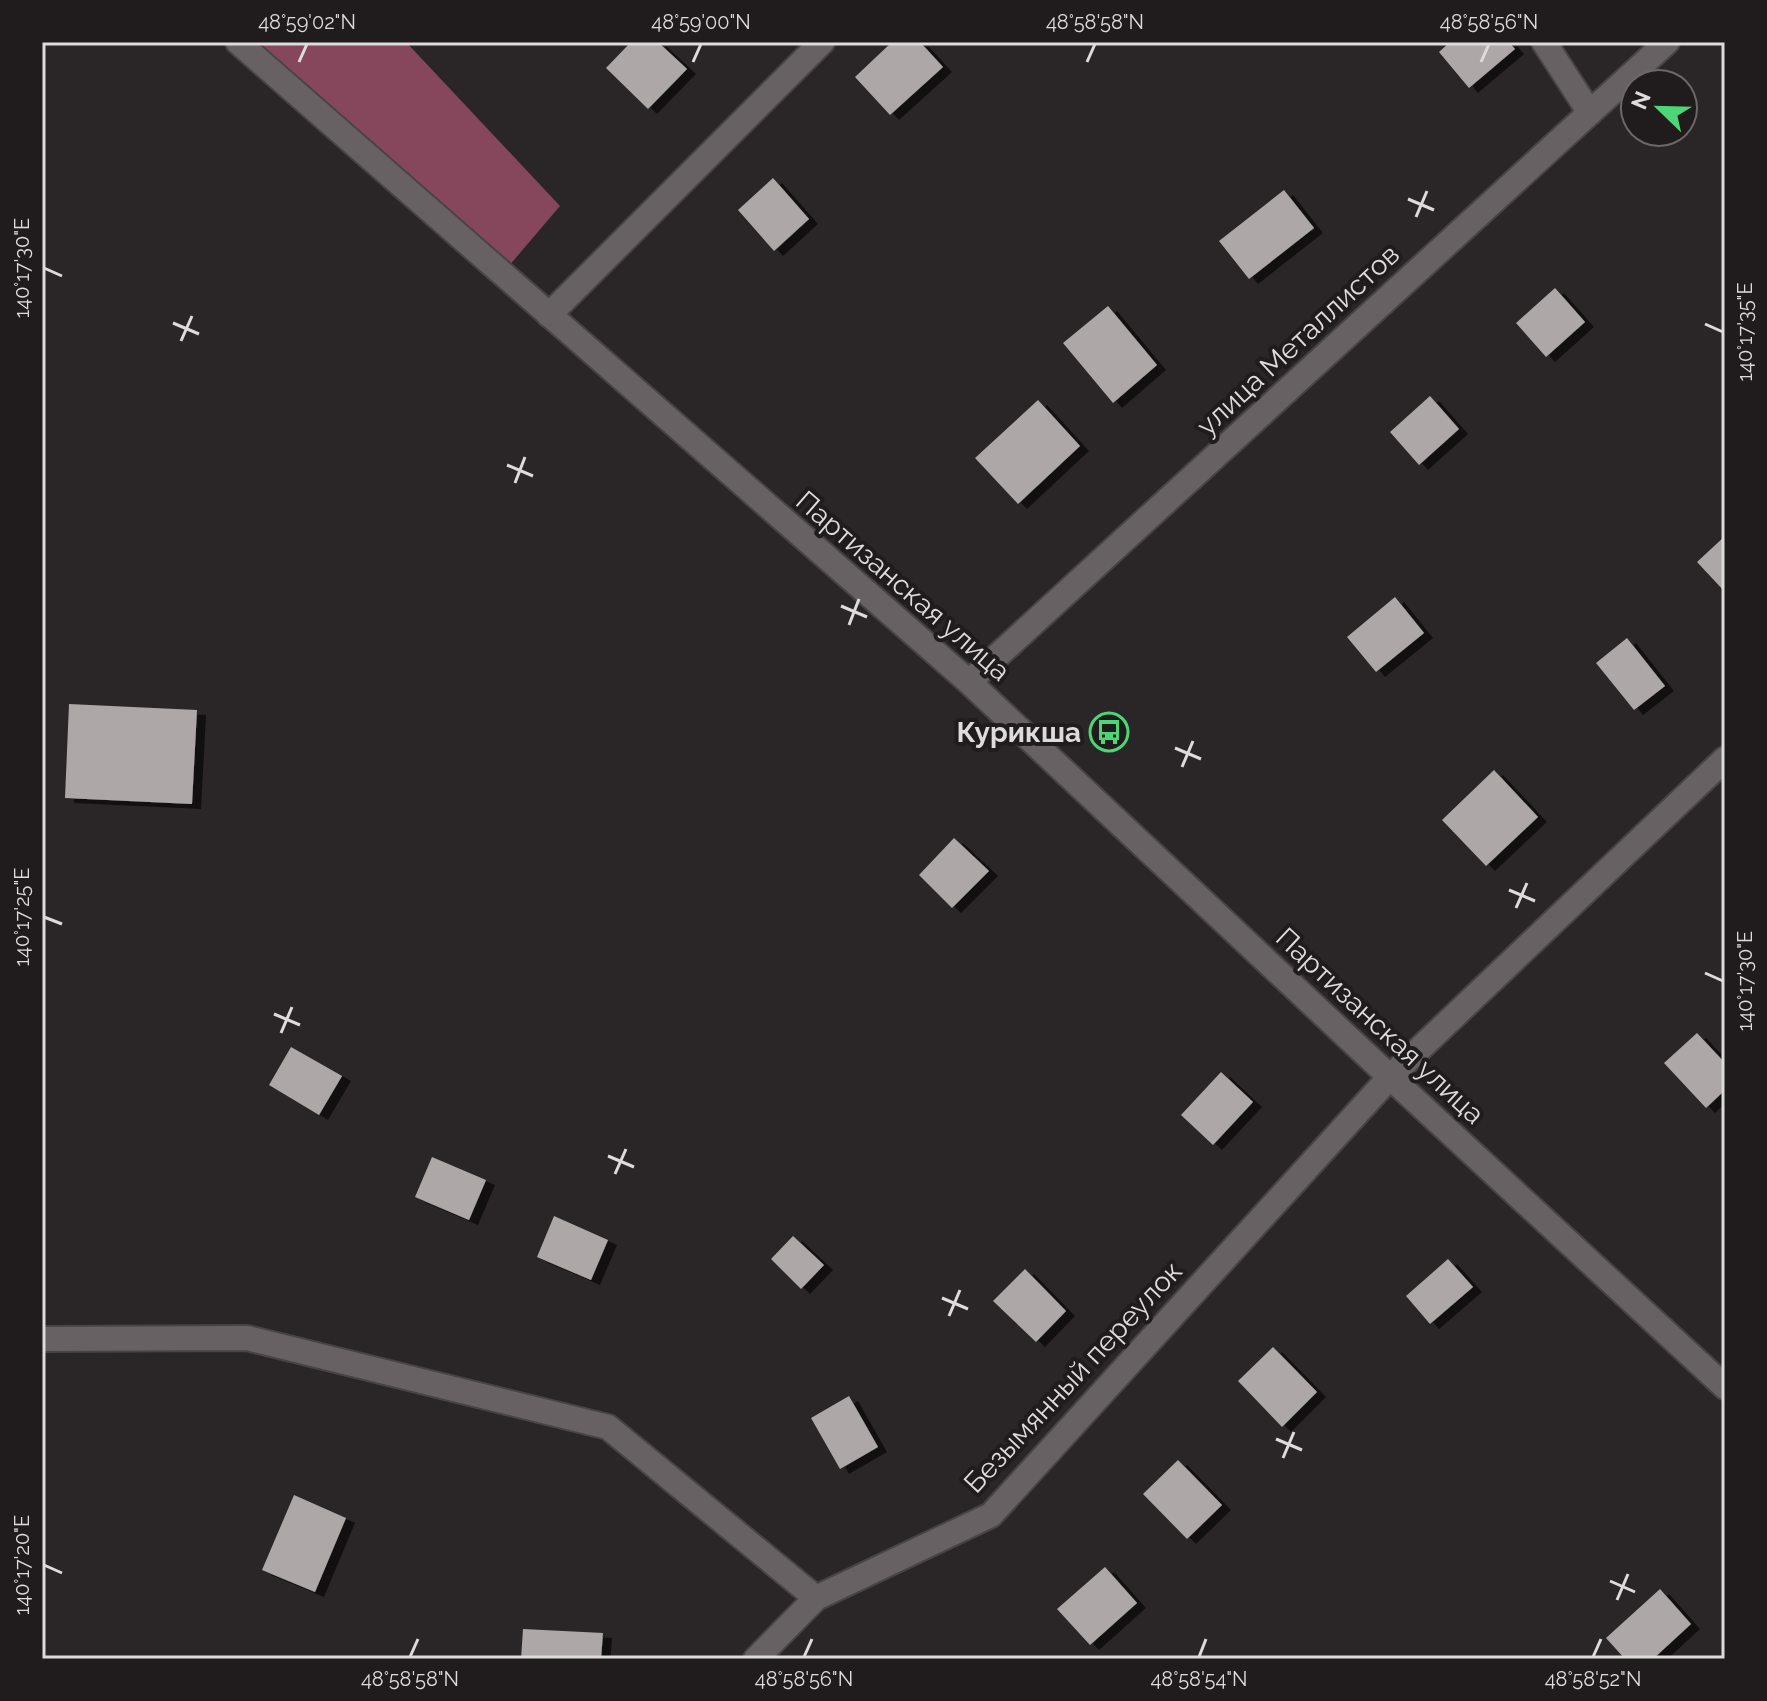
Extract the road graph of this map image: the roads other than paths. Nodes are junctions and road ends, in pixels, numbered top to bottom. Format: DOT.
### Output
graph roads {
  1 [pos="238,42"];
  2 [pos="822,42"];
  3 [pos="1544,42"];
  4 [pos="1667,42"];
  5 [pos="1590,113"];
  6 [pos="549,315"];
  7 [pos="969,682"];
  8 [pos="1725,759"];
  9 [pos="1390,1077"];
  10 [pos="42,1339"];
  11 [pos="1725,1387"];
  12 [pos="816,1598"];
  13 [pos="756,1659"];
  1 -- 6 [label="street, Партизанская улица"];
  2 -- 6 [label="street"];
  3 -- 5 [label="street"];
  4 -- 5 [label="street, улица Металлистов"];
  5 -- 7 [label="street, улица Металлистов"];
  6 -- 7 [label="street, Партизанская улица"];
  7 -- 9 [label="street, Партизанская улица"];
  8 -- 9 [label="street, Безымянный переулок"];
  9 -- 11 [label="street, Партизанская улица"];
  9 -- 12 [label="street, Безымянный переулок"];
  10 -- 12 [label="street"];
  12 -- 13 [label="street, Безымянный переулок"];
}
